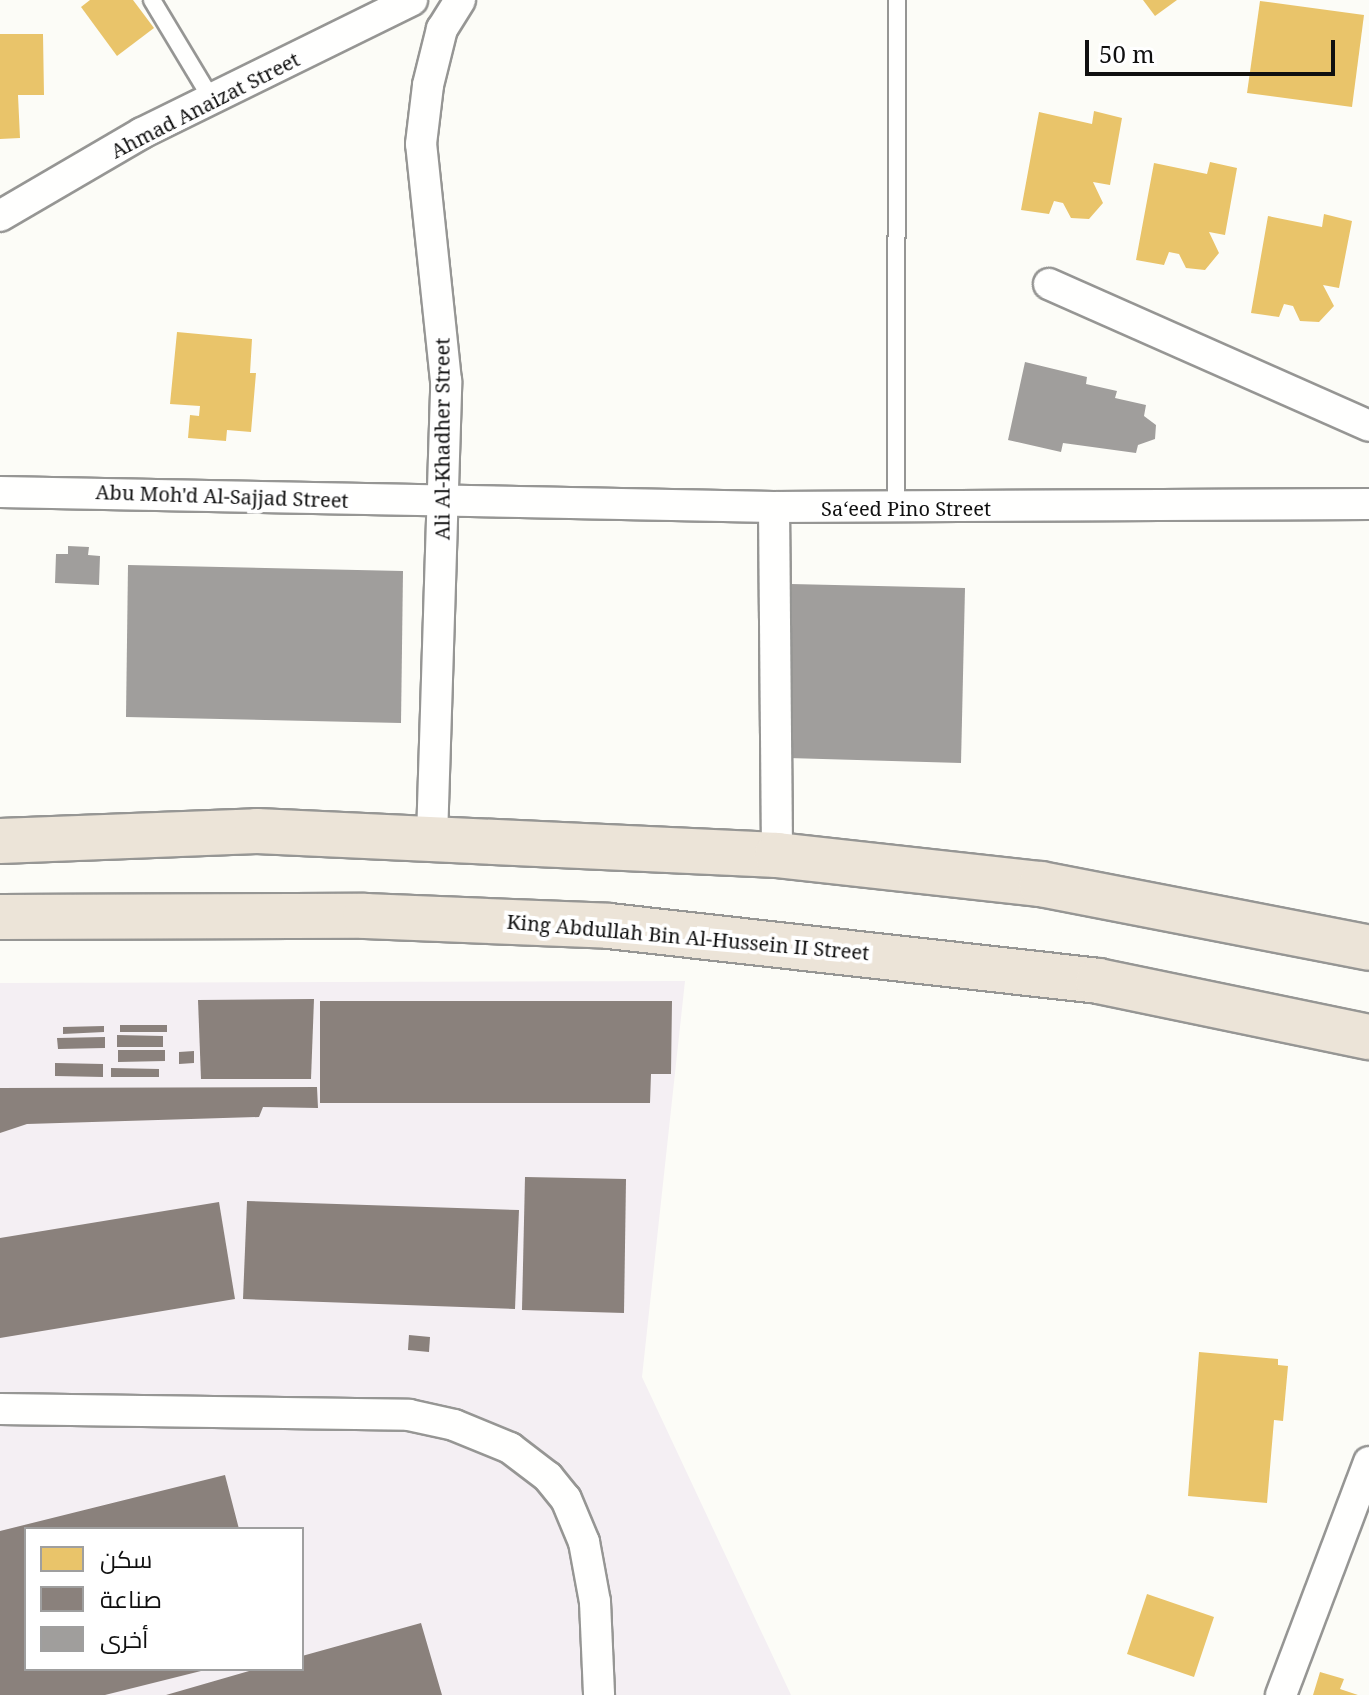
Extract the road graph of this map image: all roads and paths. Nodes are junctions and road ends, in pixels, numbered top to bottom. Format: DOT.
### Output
graph roads {
  1 [pos="152,0"];
  2 [pos="412,0"];
  3 [pos="460,0"];
  4 [pos="897,0"];
  5 [pos="212,100"];
  6 [pos="0,216"];
  7 [pos="1049,284"];
  8 [pos="1369,426"];
  9 [pos="0,492"];
  10 [pos="444,504"];
  11 [pos="1369,504"];
  12 [pos="774,507"];
  13 [pos="896,508"];
  14 [pos="432,838"];
  15 [pos="0,841"];
  16 [pos="777,855"];
  17 [pos="0,917"];
  18 [pos="1369,948"];
  19 [pos="1369,1037"];
  20 [pos="0,1409"];
  21 [pos="1369,1462"];
  22 [pos="599,1695"];
  23 [pos="1281,1695"];
  1 -- 5 [label="lane"];
  2 -- 5 [label="street, Ahmad Anaizat Street"];
  3 -- 10 [label="street, Ali Al-Khadher Street"];
  4 -- 13 [label="lane"];
  5 -- 6 [label="street, Ahmad Anaizat Street"];
  7 -- 8 [label="street"];
  9 -- 10 [label="street, Abu Moh'd Al-Sajjad Street"];
  10 -- 12 [label="street, Sa‘eed Pino Street"];
  10 -- 14 [label="street, Ali Al-Khadher Street"];
  11 -- 13 [label="street, Sa‘eed Pino Street"];
  12 -- 13 [label="street, Sa‘eed Pino Street"];
  12 -- 16 [label="street"];
  14 -- 15 [label="highway"];
  14 -- 16 [label="highway"];
  16 -- 18 [label="highway"];
  17 -- 19 [label="highway, King Abdullah Bin Al-Hussein II Street"];
  20 -- 22 [label="street"];
  21 -- 23 [label="street"];
}
